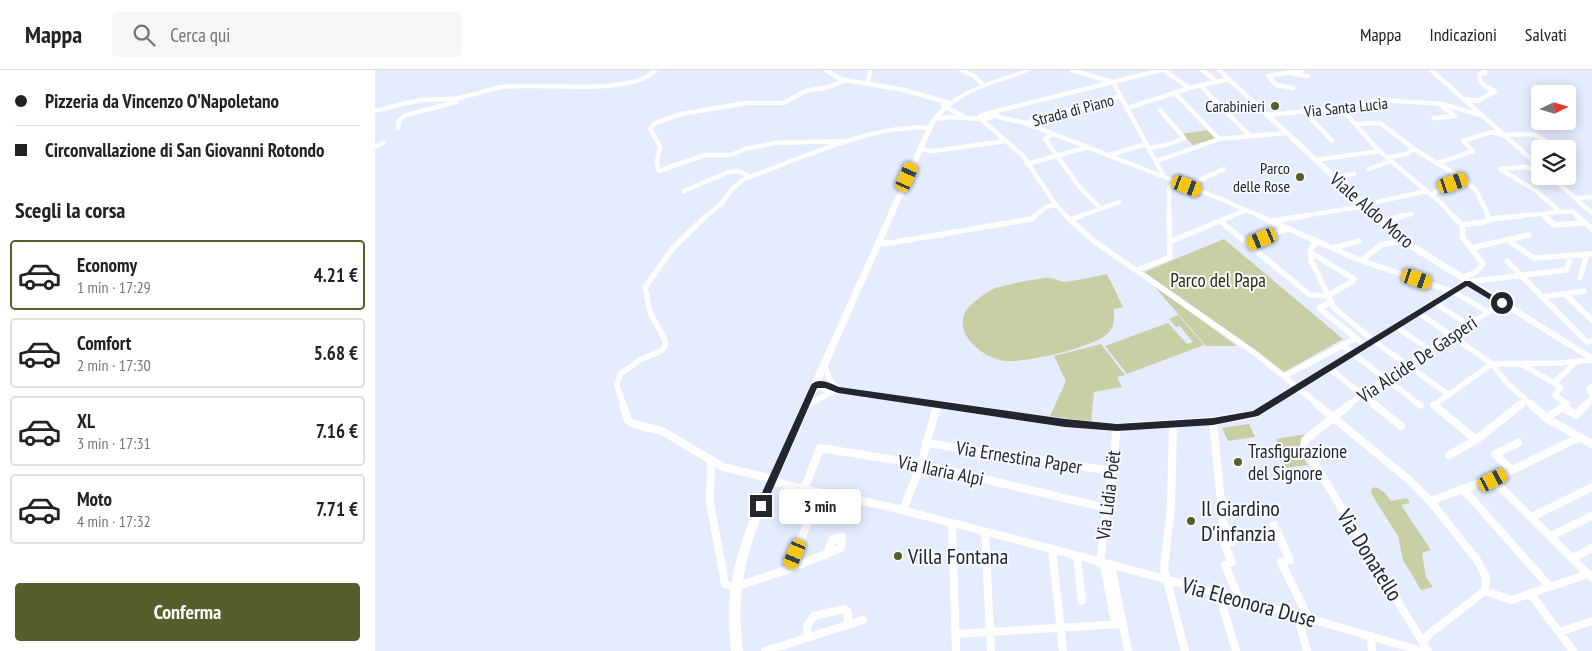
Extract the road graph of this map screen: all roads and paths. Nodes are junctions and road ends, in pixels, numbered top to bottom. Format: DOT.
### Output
graph roads {
  1 [pos="655,70"];
  2 [pos="826,70"];
  3 [pos="869,70"];
  4 [pos="961,70"];
  5 [pos="1028,70"];
  6 [pos="1072,70"];
  7 [pos="1098,70"];
  8 [pos="1159,70"];
  9 [pos="1202,70"];
  10 [pos="1219,70"];
  11 [pos="1303,70"];
  12 [pos="1431,70"];
  13 [pos="1484,70"];
  14 [pos="1092,73"];
  15 [pos="1283,73"];
  16 [pos="1308,76"];
  17 [pos="1229,79"];
  18 [pos="846,80"];
  19 [pos="1113,82"];
  20 [pos="1216,82"];
  21 [pos="868,84"];
  22 [pos="1200,85"];
  23 [pos="984,86"];
  24 [pos="1189,88"];
  25 [pos="1293,88"];
  26 [pos="1175,92"];
  27 [pos="467,96"];
  28 [pos="1121,96"];
  29 [pos="929,98"];
  30 [pos="1463,99"];
  31 [pos="1438,104"];
  32 [pos="946,105"];
  33 [pos="1341,107"];
  34 [pos="1008,108"];
  35 [pos="1128,108"];
  36 [pos="1160,110"];
  37 [pos="375,111"];
  38 [pos="1304,111"];
  39 [pos="995,115"];
  40 [pos="1268,115"];
  41 [pos="936,116"];
  42 [pos="989,116"];
  43 [pos="1483,116"];
  44 [pos="951,118"];
  45 [pos="981,118"];
  46 [pos="1434,118"];
  47 [pos="964,119"];
  48 [pos="1025,123"];
  49 [pos="1355,124"];
  50 [pos="988,125"];
  51 [pos="398,128"];
  52 [pos="930,128"];
  53 [pos="1287,133"];
  54 [pos="1053,134"];
  55 [pos="1249,135"];
  56 [pos="1504,135"];
  57 [pos="1219,139"];
  58 [pos="1544,140"];
  59 [pos="846,141"];
  60 [pos="1006,141"];
  61 [pos="1333,141"];
  62 [pos="384,143"];
  63 [pos="1148,146"];
  64 [pos="375,147"];
  65 [pos="1088,147"];
  66 [pos="920,149"];
  67 [pos="1414,149"];
  68 [pos="1379,151"];
  69 [pos="1109,155"];
  70 [pos="1057,156"];
  71 [pos="1316,160"];
  72 [pos="1389,160"];
  73 [pos="1531,160"];
  74 [pos="1157,162"];
  75 [pos="1437,163"];
  76 [pos="1027,164"];
  77 [pos="1531,168"];
  78 [pos="1224,169"];
  79 [pos="1369,170"];
  80 [pos="1354,174"];
  81 [pos="751,177"];
  82 [pos="1164,177"];
  83 [pos="1335,178"];
  84 [pos="1463,179"];
  85 [pos="1174,181"];
  86 [pos="1560,185"];
  87 [pos="1187,186"];
  88 [pos="684,191"];
  89 [pos="1430,193"];
  90 [pos="1575,198"];
  91 [pos="1592,198"];
  92 [pos="1119,202"];
  93 [pos="1056,205"];
  94 [pos="1364,206"];
  95 [pos="1101,209"];
  96 [pos="1246,210"];
  97 [pos="1560,212"];
  98 [pos="1592,213"];
  99 [pos="1411,214"];
  100 [pos="1543,214"];
  101 [pos="1490,219"];
  102 [pos="1069,220"];
  103 [pos="1221,221"];
  104 [pos="1272,221"];
  105 [pos="1381,221"];
  106 [pos="1585,223"];
  107 [pos="1462,225"];
  108 [pos="1289,228"];
  109 [pos="1592,230"];
  110 [pos="1529,235"];
  111 [pos="1315,240"];
  112 [pos="1402,240"];
  113 [pos="1359,241"];
  114 [pos="1509,241"];
  115 [pos="1169,242"];
  116 [pos="878,243"];
  117 [pos="1248,244"];
  118 [pos="1333,248"];
  119 [pos="1471,248"];
  120 [pos="1311,252"];
  121 [pos="1590,254"];
  122 [pos="1572,255"];
  123 [pos="1362,260"];
  124 [pos="1507,261"];
  125 [pos="1137,270"];
  126 [pos="1521,276"];
  127 [pos="1580,278"];
  128 [pos="1464,280"];
  129 [pos="1454,292"];
  130 [pos="1588,292"];
  131 [pos="1565,294"];
  132 [pos="1542,297"];
  133 [pos="1329,299"];
  134 [pos="1435,303"];
  135 [pos="1502,303"];
  136 [pos="1488,312"];
  137 [pos="1419,313"];
  138 [pos="1592,320"];
  139 [pos="1468,325"];
  140 [pos="1396,327"];
  141 [pos="1452,336"];
  142 [pos="1356,338"];
  143 [pos="1374,341"];
  144 [pos="1592,341"];
  145 [pos="1342,346"];
  146 [pos="1366,346"];
  147 [pos="1430,350"];
  148 [pos="1353,354"];
  149 [pos="1592,359"];
  150 [pos="1577,362"];
  151 [pos="824,364"];
  152 [pos="1491,364"];
  153 [pos="1522,364"];
  154 [pos="1407,365"];
  155 [pos="1330,369"];
  156 [pos="1285,376"];
  157 [pos="1386,379"];
  158 [pos="1554,383"];
  159 [pos="815,385"];
  160 [pos="1592,386"];
  161 [pos="1300,388"];
  162 [pos="838,390"];
  163 [pos="1363,394"];
  164 [pos="1449,395"];
  165 [pos="1592,397"];
  166 [pos="1525,401"];
  167 [pos="937,404"];
  168 [pos="805,406"];
  169 [pos="1421,406"];
  170 [pos="1563,407"];
  171 [pos="1334,416"];
  172 [pos="1546,418"];
  173 [pos="1213,421"];
  174 [pos="1173,425"];
  175 [pos="1401,426"];
  176 [pos="1117,428"];
  177 [pos="1578,438"];
  178 [pos="1476,440"];
  179 [pos="927,443"];
  180 [pos="1518,443"];
  181 [pos="1592,444"];
  182 [pos="1449,455"];
  183 [pos="711,460"];
  184 [pos="921,464"];
  185 [pos="1512,470"];
  186 [pos="1111,471"];
  187 [pos="773,480"];
  188 [pos="1493,480"];
  189 [pos="1592,487"];
  190 [pos="804,490"];
  191 [pos="1464,490"];
  192 [pos="820,493"];
  193 [pos="1431,501"];
  194 [pos="1106,508"];
  195 [pos="903,510"];
  196 [pos="1592,516"];
  197 [pos="1532,517"];
  198 [pos="952,523"];
  199 [pos="1274,525"];
  200 [pos="985,532"];
  201 [pos="1551,536"];
  202 [pos="1592,548"];
  203 [pos="1052,550"];
  204 [pos="827,553"];
  205 [pos="1077,557"];
  206 [pos="1573,558"];
  207 [pos="1105,564"];
  208 [pos="789,569"];
  209 [pos="1590,575"];
  210 [pos="1169,581"];
  211 [pos="735,586"];
  212 [pos="1550,587"];
  213 [pos="1485,591"];
  214 [pos="1530,593"];
  215 [pos="1219,594"];
  216 [pos="1239,599"];
  217 [pos="1082,601"];
  218 [pos="1297,614"];
  219 [pos="1308,617"];
  220 [pos="863,620"];
  221 [pos="1592,621"];
  222 [pos="1119,624"];
  223 [pos="845,626"];
  224 [pos="1060,628"];
  225 [pos="990,632"];
  226 [pos="1559,632"];
  227 [pos="956,634"];
  228 [pos="1371,636"];
  229 [pos="808,637"];
  230 [pos="1423,642"];
  231 [pos="769,650"];
  232 [pos="737,651"];
  233 [pos="956,651"];
  234 [pos="991,651"];
  235 [pos="1063,651"];
  236 [pos="1128,651"];
  237 [pos="1185,651"];
  238 [pos="1236,651"];
  239 [pos="1307,651"];
  240 [pos="1371,651"];
  241 [pos="1421,651"];
  242 [pos="1428,651"];
  243 [pos="1573,651"];
  1 -- 27 [label="street"];
  2 -- 18 [label="street"];
  3 -- 21 [label="street"];
  4 -- 23 [label="street"];
  5 -- 23 [label="main road"];
  6 -- 19 [label="street"];
  7 -- 14 [label="street"];
  8 -- 19 [label="street"];
  8 -- 24 [label="street"];
  9 -- 20 [label="street"];
  10 -- 17 [label="main road, Viale Aldo Moro"];
  11 -- 15 [label="street"];
  12 -- 30 [label="street"];
  13 -- 30 [label="street"];
  15 -- 16 [label="street"];
  15 -- 25 [label="street"];
  17 -- 20 [label="street"];
  17 -- 40 [label="main road, Viale Aldo Moro"];
  18 -- 21 [label="street"];
  18 -- 59 [label="street"];
  19 -- 28 [label="street"];
  19 -- 34 [label="street"];
  20 -- 22 [label="street"];
  21 -- 29 [label="street"];
  22 -- 24 [label="street"];
  22 -- 55 [label="street"];
  23 -- 32 [label="main road"];
  24 -- 26 [label="street"];
  26 -- 35 [label="street"];
  26 -- 57 [label="street"];
  27 -- 37 [label="street"];
  27 -- 51 [label="street"];
  28 -- 35 [label="street"];
  28 -- 48 [label="street, Strada di Piano"];
  29 -- 32 [label="street"];
  29 -- 47 [label="street"];
  30 -- 43 [label="street"];
  31 -- 33 [label="street, Via Santa Lucia"];
  31 -- 43 [label="street, Via Santa Lucia"];
  31 -- 46 [label="street"];
  32 -- 41 [label="main road"];
  33 -- 38 [label="street, Via Santa Lucia"];
  33 -- 49 [label="street"];
  34 -- 39 [label="street"];
  34 -- 42 [label="street"];
  35 -- 63 [label="street"];
  36 -- 63 [label="street"];
  38 -- 40 [label="street, Via Santa Lucia"];
  38 -- 61 [label="street"];
  39 -- 42 [label="street"];
  39 -- 48 [label="street"];
  40 -- 53 [label="main road, Viale Aldo Moro"];
  41 -- 44 [label="street"];
  41 -- 44 [label="street"];
  41 -- 52 [label="main road"];
  42 -- 45 [label="street"];
  42 -- 50 [label="street"];
  43 -- 56 [label="street"];
  44 -- 47 [label="street"];
  45 -- 47 [label="street"];
  45 -- 50 [label="street"];
  48 -- 54 [label="street"];
  49 -- 67 [label="street"];
  49 -- 68 [label="street"];
  50 -- 60 [label="street"];
  52 -- 59 [label="street"];
  52 -- 66 [label="main road"];
  53 -- 55 [label="street"];
  53 -- 71 [label="main road, Viale Aldo Moro"];
  54 -- 65 [label="street"];
  54 -- 70 [label="street, Strada di Piano"];
  55 -- 57 [label="street"];
  56 -- 58 [label="street"];
  56 -- 73 [label="street"];
  56 -- 75 [label="street"];
  57 -- 74 [label="street"];
  59 -- 81 [label="street"];
  60 -- 66 [label="street"];
  60 -- 76 [label="street"];
  62 -- 64 [label="street"];
  63 -- 69 [label="street"];
  63 -- 74 [label="street"];
  65 -- 69 [label="street"];
  65 -- 70 [label="street"];
  66 -- 116 [label="main road"];
  67 -- 72 [label="street"];
  67 -- 75 [label="street"];
  68 -- 71 [label="street"];
  68 -- 72 [label="street"];
  69 -- 82 [label="street"];
  70 -- 76 [label="street"];
  70 -- 95 [label="street, Strada di Piano"];
  71 -- 83 [label="main road, Viale Aldo Moro"];
  72 -- 79 [label="street"];
  72 -- 89 [label="street"];
  74 -- 82 [label="street"];
  75 -- 84 [label="street"];
  76 -- 93 [label="street"];
  77 -- 97 [label="street"];
  78 -- 87 [label="street"];
  80 -- 83 [label="street"];
  81 -- 88 [label="street"];
  81 -- 183 [label="street, Via Eleonora Duse"];
  82 -- 85 [label="street"];
  83 -- 94 [label="main road, Viale Aldo Moro"];
  84 -- 89 [label="street"];
  84 -- 101 [label="street"];
  85 -- 87 [label="street"];
  85 -- 115 [label="street"];
  86 -- 90 [label="street"];
  87 -- 96 [label="street"];
  89 -- 94 [label="street"];
  89 -- 107 [label="street"];
  90 -- 91 [label="street"];
  90 -- 98 [label="street"];
  92 -- 95 [label="street"];
  93 -- 102 [label="street"];
  93 -- 116 [label="street"];
  94 -- 104 [label="street"];
  94 -- 105 [label="main road, Viale Aldo Moro"];
  95 -- 102 [label="street"];
  96 -- 103 [label="street"];
  96 -- 104 [label="street"];
  97 -- 100 [label="street"];
  97 -- 106 [label="street"];
  99 -- 105 [label="street"];
  100 -- 101 [label="street"];
  100 -- 106 [label="street"];
  101 -- 107 [label="street"];
  102 -- 125 [label="street"];
  103 -- 115 [label="street"];
  103 -- 117 [label="street"];
  104 -- 108 [label="street"];
  105 -- 112 [label="main road, Viale Aldo Moro"];
  106 -- 109 [label="street"];
  107 -- 119 [label="street"];
  108 -- 111 [label="street"];
  108 -- 117 [label="street"];
  110 -- 114 [label="street"];
  111 -- 118 [label="street"];
  111 -- 120 [label="street"];
  112 -- 123 [label="street"];
  112 -- 128 [label="main road, Viale Aldo Moro"];
  113 -- 118 [label="street"];
  114 -- 119 [label="street"];
  114 -- 122 [label="street"];
  115 -- 125 [label="street"];
  116 -- 151 [label="main road"];
  117 -- 133 [label="street"];
  118 -- 123 [label="street"];
  119 -- 128 [label="street"];
  120 -- 133 [label="street"];
  120 -- 133 [label="street"];
  121 -- 122 [label="street"];
  121 -- 127 [label="street"];
  122 -- 126 [label="street"];
  123 -- 129 [label="street"];
  124 -- 126 [label="street"];
  125 -- 156 [label="street"];
  126 -- 128 [label="street"];
  126 -- 132 [label="street"];
  128 -- 129 [label="street"];
  128 -- 135 [label="main road, Viale Aldo Moro"];
  129 -- 134 [label="street"];
  129 -- 136 [label="street"];
  130 -- 131 [label="street"];
  131 -- 132 [label="street"];
  131 -- 138 [label="street"];
  132 -- 144 [label="street"];
  133 -- 142 [label="street"];
  133 -- 143 [label="street"];
  134 -- 137 [label="street"];
  134 -- 139 [label="street"];
  135 -- 136 [label="street, Via Alcide De Gasperi"];
  135 -- 149 [label="main road, Viale Aldo Moro"];
  136 -- 139 [label="street, Via Alcide De Gasperi"];
  137 -- 140 [label="street"];
  137 -- 141 [label="street"];
  139 -- 141 [label="street, Via Alcide De Gasperi"];
  140 -- 143 [label="street"];
  140 -- 147 [label="street"];
  141 -- 147 [label="street, Via Alcide De Gasperi"];
  141 -- 152 [label="street"];
  142 -- 145 [label="street"];
  142 -- 146 [label="street"];
  143 -- 146 [label="street"];
  143 -- 154 [label="street"];
  145 -- 148 [label="street"];
  145 -- 156 [label="street"];
  146 -- 148 [label="street"];
  147 -- 154 [label="street, Via Alcide De Gasperi"];
  148 -- 155 [label="street"];
  148 -- 157 [label="street"];
  149 -- 150 [label="street"];
  150 -- 153 [label="street"];
  150 -- 158 [label="street"];
  151 -- 159 [label="main road"];
  151 -- 162 [label="street"];
  152 -- 153 [label="street"];
  152 -- 164 [label="street"];
  152 -- 166 [label="street"];
  153 -- 158 [label="street"];
  154 -- 157 [label="street, Via Alcide De Gasperi"];
  154 -- 164 [label="street"];
  155 -- 161 [label="street"];
  155 -- 163 [label="street"];
  156 -- 161 [label="street"];
  157 -- 163 [label="street, Via Alcide De Gasperi"];
  157 -- 169 [label="street"];
  158 -- 170 [label="street"];
  159 -- 162 [label="street"];
  159 -- 168 [label="main road"];
  160 -- 165 [label="street"];
  161 -- 171 [label="street"];
  161 -- 173 [label="street"];
  162 -- 167 [label="street"];
  162 -- 168 [label="street"];
  163 -- 171 [label="street, Via Alcide De Gasperi"];
  163 -- 175 [label="street"];
  164 -- 178 [label="street"];
  165 -- 170 [label="street"];
  166 -- 172 [label="street"];
  166 -- 178 [label="street"];
  167 -- 176 [label="street"];
  167 -- 179 [label="street"];
  168 -- 187 [label="main road"];
  170 -- 172 [label="street"];
  171 -- 193 [label="street"];
  171 -- 230 [label="street, Via Donatello"];
  172 -- 177 [label="street"];
  173 -- 174 [label="street"];
  173 -- 216 [label="street"];
  174 -- 176 [label="street"];
  174 -- 210 [label="street"];
  176 -- 186 [label="street, Via Lidia Poët"];
  177 -- 181 [label="street"];
  177 -- 185 [label="street"];
  178 -- 182 [label="street"];
  179 -- 184 [label="street"];
  179 -- 186 [label="street, Via Ernestina Paper"];
  180 -- 185 [label="street"];
  183 -- 187 [label="street, Via Eleonora Duse"];
  183 -- 211 [label="street"];
  184 -- 190 [label="street, Via Ilaria Alpi"];
  184 -- 194 [label="street, Via Ilaria Alpi"];
  184 -- 195 [label="street"];
  185 -- 188 [label="street"];
  186 -- 194 [label="street, Via Lidia Poët"];
  187 -- 190 [label="street, Via Eleonora Duse"];
  187 -- 211 [label="main road"];
  188 -- 191 [label="street"];
  188 -- 197 [label="street"];
  189 -- 197 [label="street"];
  190 -- 192 [label="street, Via Eleonora Duse"];
  191 -- 193 [label="street"];
  191 -- 212 [label="street"];
  192 -- 195 [label="street, Via Eleonora Duse"];
  192 -- 208 [label="street"];
  193 -- 213 [label="street"];
  194 -- 207 [label="street, Via Lidia Poët"];
  195 -- 198 [label="street, Via Eleonora Duse"];
  196 -- 201 [label="street"];
  197 -- 201 [label="street"];
  198 -- 200 [label="street, Via Eleonora Duse"];
  198 -- 227 [label="street"];
  199 -- 219 [label="street"];
  200 -- 203 [label="street, Via Eleonora Duse"];
  200 -- 225 [label="street"];
  201 -- 206 [label="street"];
  202 -- 206 [label="street"];
  203 -- 205 [label="street, Via Eleonora Duse"];
  203 -- 224 [label="street"];
  204 -- 208 [label="street"];
  205 -- 207 [label="street, Via Eleonora Duse"];
  205 -- 217 [label="street"];
  206 -- 209 [label="street"];
  207 -- 210 [label="street, Via Eleonora Duse"];
  207 -- 222 [label="street, Via Lidia Poët"];
  208 -- 211 [label="street"];
  209 -- 212 [label="street"];
  210 -- 215 [label="street, Via Eleonora Duse"];
  210 -- 237 [label="street"];
  211 -- 232 [label="main road"];
  212 -- 214 [label="street"];
  213 -- 214 [label="street"];
  213 -- 230 [label="street"];
  214 -- 226 [label="street"];
  215 -- 216 [label="street, Via Eleonora Duse"];
  215 -- 238 [label="street"];
  216 -- 218 [label="street, Via Eleonora Duse"];
  218 -- 219 [label="street, Via Eleonora Duse"];
  218 -- 239 [label="street"];
  219 -- 228 [label="street, Via Eleonora Duse"];
  220 -- 223 [label="street"];
  221 -- 226 [label="street"];
  222 -- 224 [label="street"];
  222 -- 236 [label="street, Via Lidia Poët"];
  223 -- 229 [label="street"];
  223 -- 229 [label="street"];
  224 -- 225 [label="street"];
  224 -- 235 [label="street"];
  225 -- 227 [label="street"];
  225 -- 234 [label="street"];
  226 -- 243 [label="street"];
  227 -- 233 [label="street"];
  228 -- 240 [label="street"];
  228 -- 241 [label="street, Via Eleonora Duse"];
  229 -- 231 [label="street"];
  230 -- 242 [label="street, Via Donatello"];
}
